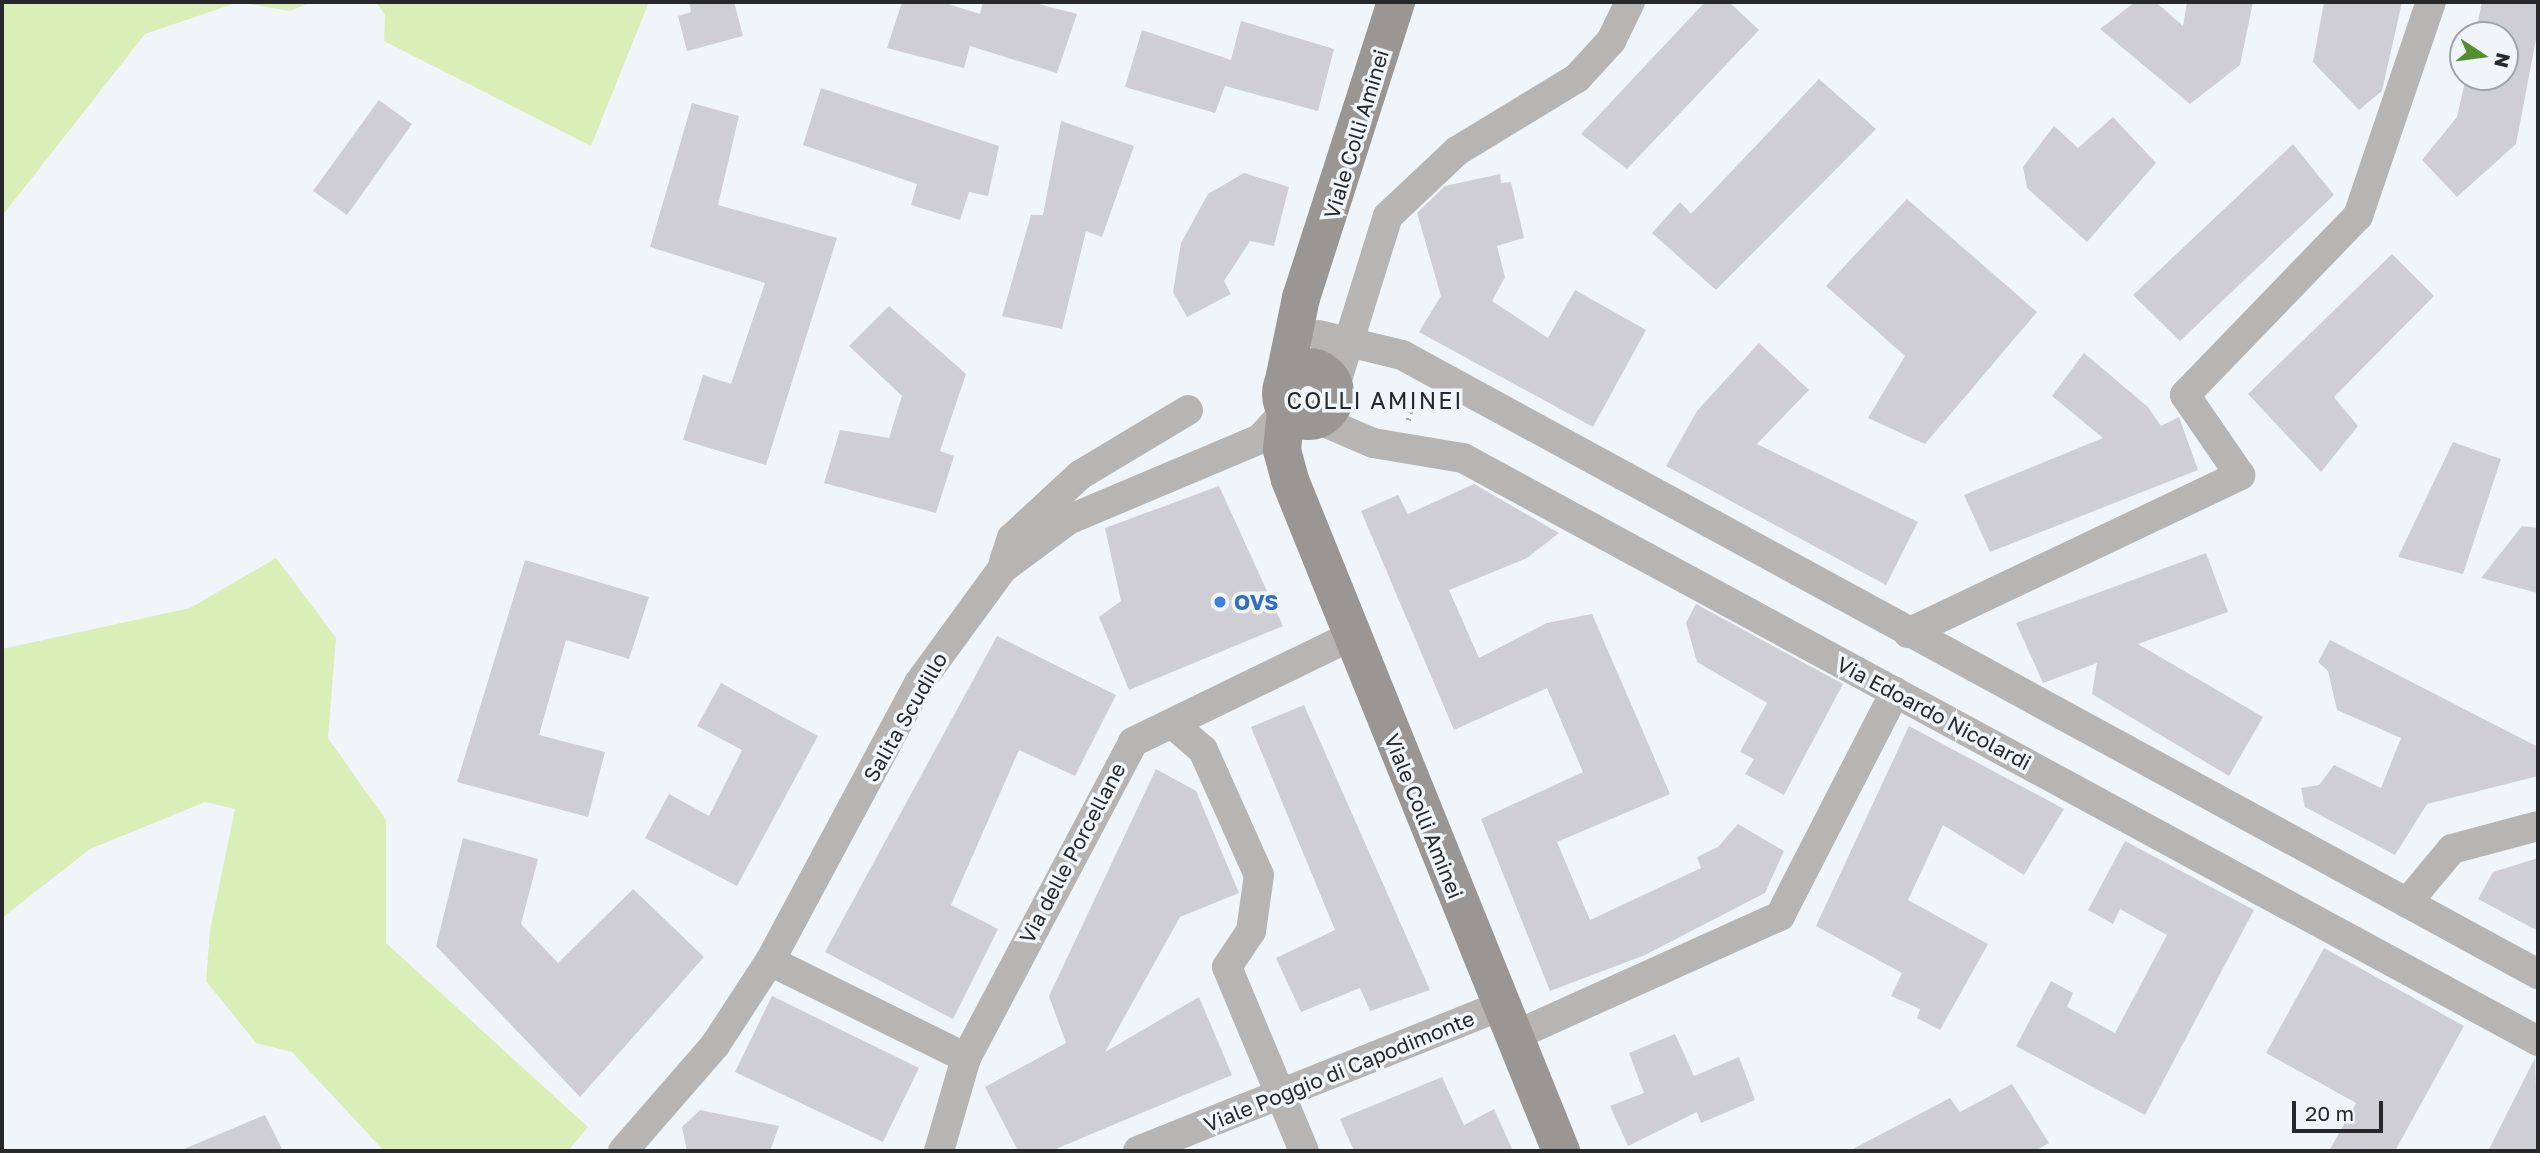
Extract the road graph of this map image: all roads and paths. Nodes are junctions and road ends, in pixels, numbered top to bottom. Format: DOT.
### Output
graph roads {
  1 [pos="1396,2"];
  2 [pos="1630,2"];
  3 [pos="2431,2"];
  4 [pos="1316,267"];
  5 [pos="1316,379"];
  6 [pos="1418,387"];
  7 [pos="1188,410"];
  8 [pos="1405,429"];
  9 [pos="1002,569"];
  10 [pos="1908,633"];
  11 [pos="1351,636"];
  12 [pos="1895,691"];
  13 [pos="1174,725"];
  14 [pos="2538,826"];
  15 [pos="2406,903"];
  16 [pos="771,961"];
  17 [pos="2538,974"];
  18 [pos="1508,1021"];
  19 [pos="2538,1041"];
  20 [pos="966,1058"];
  21 [pos="1278,1095"];
  22 [pos="627,1147"];
  23 [pos="939,1151"];
  24 [pos="1138,1151"];
  25 [pos="1304,1151"];
  26 [pos="1561,1151"];
  1 -- 4 [label="main road, Viale Colli Aminei"];
  2 -- 5 [label="street"];
  3 -- 10 [label="street"];
  4 -- 5 [label="main road, Viale Colli Aminei"];
  4 -- 5 [label="main road, Viale Colli Aminei"];
  5 -- 9 [label="street, Salita Scudillo"];
  5 -- 10 [label="street"];
  5 -- 11 [label="main road, Viale Colli Aminei"];
  5 -- 12 [label="street, Via Edoardo Nicolardi"];
  6 -- 8 [label="path"];
  7 -- 9 [label="street"];
  9 -- 16 [label="street, Salita Scudillo"];
  10 -- 15 [label="street"];
  11 -- 13 [label="street, Via delle Porcellane"];
  11 -- 18 [label="main road, Viale Colli Aminei"];
  12 -- 18 [label="street, Viale Poggio di Capodimonte"];
  12 -- 19 [label="street, Via Edoardo Nicolardi"];
  13 -- 20 [label="street, Via delle Porcellane"];
  13 -- 21 [label="street"];
  14 -- 15 [label="street"];
  15 -- 17 [label="street"];
  16 -- 20 [label="street"];
  16 -- 22 [label="street, Salita Scudillo"];
  18 -- 21 [label="street, Viale Poggio di Capodimonte"];
  18 -- 26 [label="main road, Viale Colli Aminei"];
  20 -- 23 [label="street, Via delle Porcellane"];
  21 -- 24 [label="street, Viale Poggio di Capodimonte"];
  21 -- 25 [label="street"];
}
